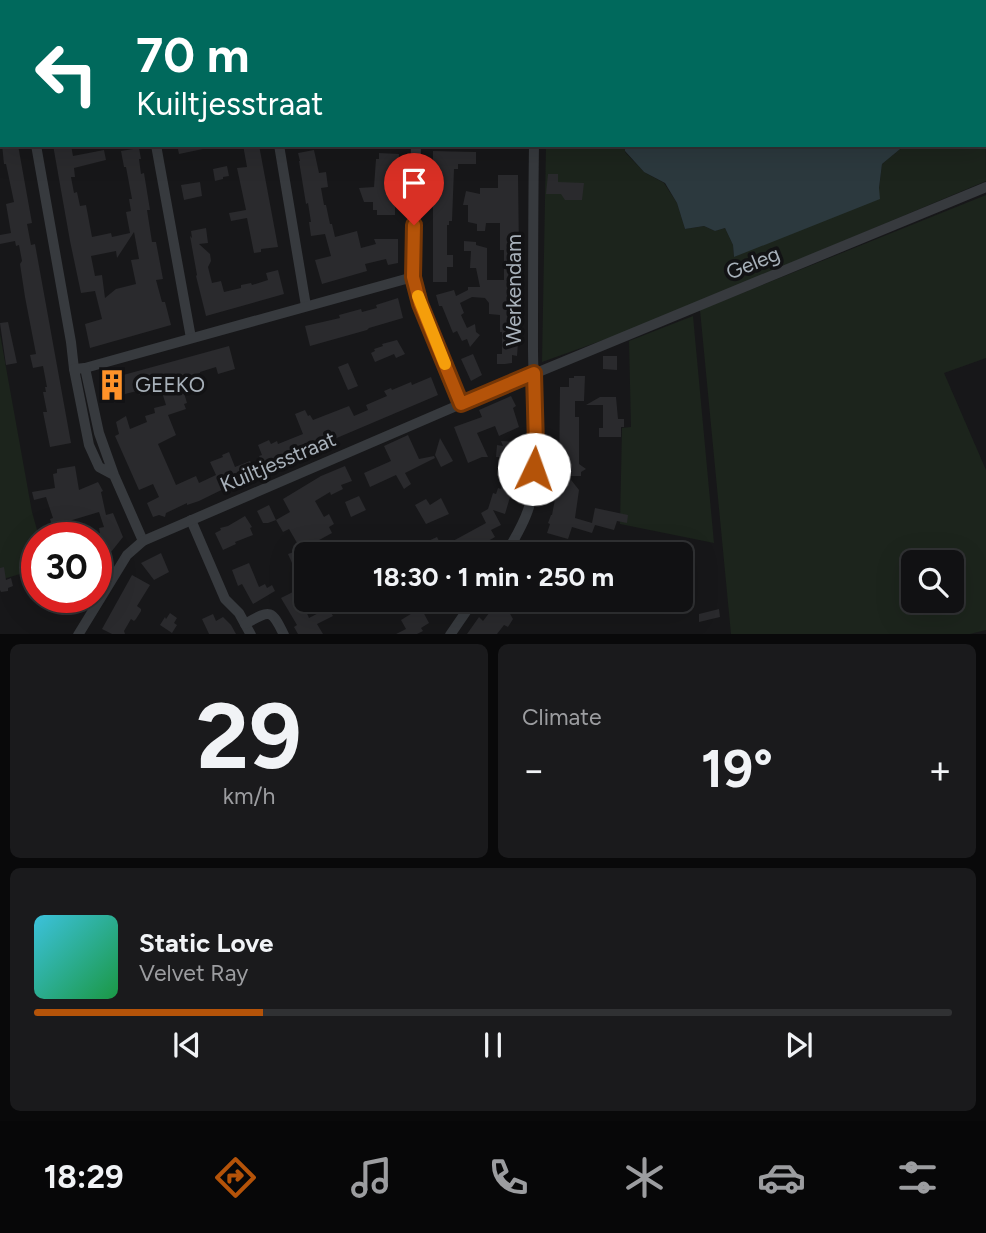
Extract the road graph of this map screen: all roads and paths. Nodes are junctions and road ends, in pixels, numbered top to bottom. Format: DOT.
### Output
graph roads {
  1 [pos="36,147"];
  2 [pos="156,147"];
  3 [pos="279,147"];
  4 [pos="416,147"];
  5 [pos="534,147"];
  6 [pos="986,187"];
  7 [pos="413,277"];
  8 [pos="306,306"];
  9 [pos="191,338"];
  10 [pos="80,368"];
  11 [pos="534,373"];
  12 [pos="461,404"];
  13 [pos="191,520"];
  14 [pos="144,541"];
  15 [pos="513,542"];
  16 [pos="466,612"];
  17 [pos="245,624"];
  18 [pos="79,634"];
  19 [pos="250,634"];
  20 [pos="284,634"];
  21 [pos="451,634"];
  1 -- 10 [label="street"];
  2 -- 9 [label="street"];
  3 -- 8 [label="street"];
  4 -- 7 [label="street"];
  5 -- 11 [label="street, Werkendam"];
  6 -- 11 [label="street, Geleg"];
  7 -- 8 [label="street"];
  7 -- 12 [label="street"];
  8 -- 9 [label="street"];
  9 -- 10 [label="street"];
  10 -- 14 [label="street"];
  11 -- 12 [label="street, Kuiltjesstraat"];
  11 -- 15 [label="street, Werkendam"];
  12 -- 13 [label="street, Kuiltjesstraat"];
  13 -- 14 [label="street, Kuiltjesstraat"];
  13 -- 17 [label="street"];
  14 -- 18 [label="street, Kuiltjesstraat"];
  16 -- 21 [label="street"];
  17 -- 19 [label="street"];
  17 -- 20 [label="street"];
}
